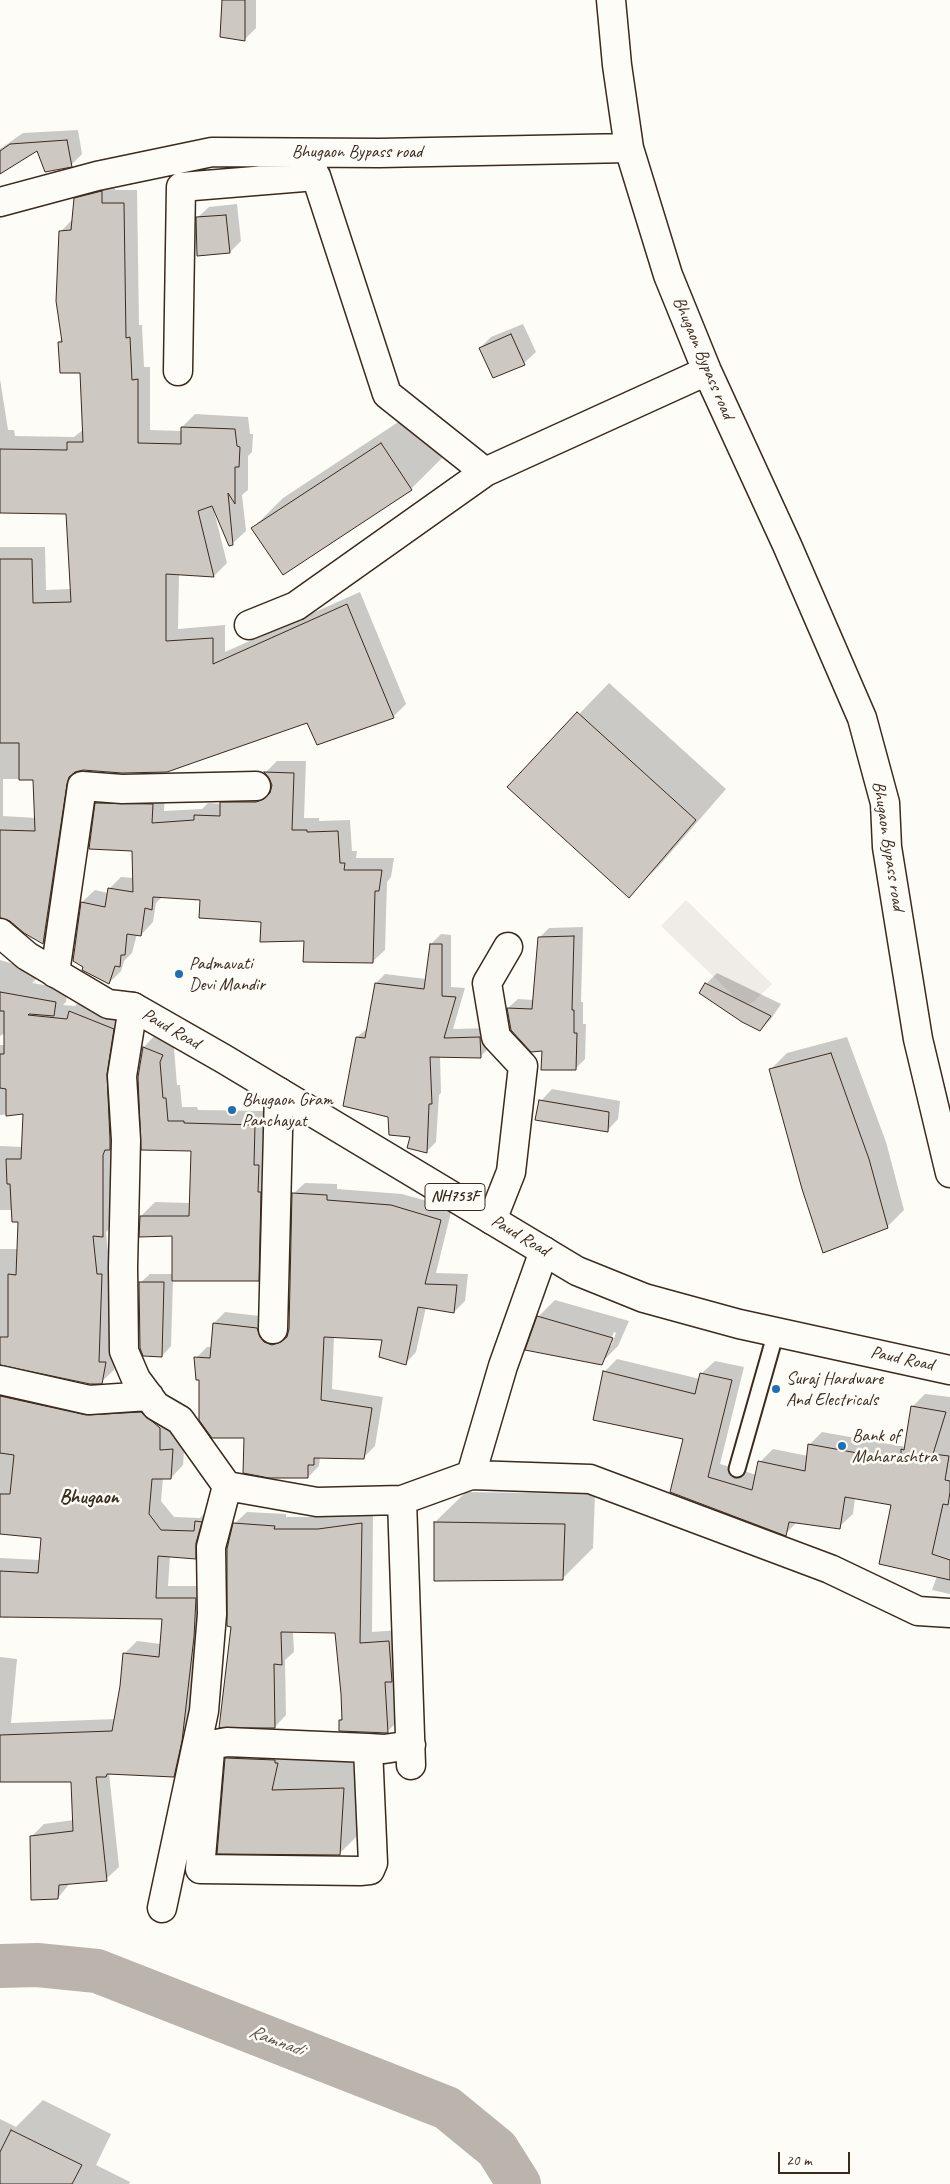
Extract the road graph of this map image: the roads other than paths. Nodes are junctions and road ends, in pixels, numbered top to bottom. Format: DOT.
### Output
graph roads {
  1 [pos="611,0"];
  2 [pos="629,148"];
  3 [pos="0,202"];
  4 [pos="178,371"];
  5 [pos="707,371"];
  6 [pos="485,472"];
  7 [pos="249,625"];
  8 [pos="256,786"];
  9 [pos="0,933"];
  10 [pos="508,947"];
  11 [pos="55,972"];
  12 [pos="133,1007"];
  13 [pos="279,1092"];
  14 [pos="950,1173"];
  15 [pos="492,1220"];
  16 [pos="544,1251"];
  17 [pos="273,1329"];
  18 [pos="776,1332"];
  19 [pos="950,1370"];
  20 [pos="0,1380"];
  21 [pos="149,1396"];
  22 [pos="737,1468"];
  23 [pos="471,1475"];
  24 [pos="227,1486"];
  25 [pos="402,1500"];
  26 [pos="950,1613"];
  27 [pos="368,1748"];
  28 [pos="162,1908"];
  1 -- 2 [label="street"];
  2 -- 3 [label="street, Bhugaon Bypass road"];
  2 -- 5 [label="street, Bhugaon Bypass road"];
  4 -- 6 [label="street"];
  5 -- 6 [label="street"];
  5 -- 14 [label="street, Bhugaon Bypass road"];
  6 -- 7 [label="street"];
  8 -- 11 [label="street"];
  9 -- 11 [label="street, Paud Road / NH753F"];
  10 -- 15 [label="street"];
  11 -- 12 [label="street, Paud Road / NH753F"];
  12 -- 13 [label="street, Paud Road / NH753F"];
  12 -- 21 [label="street"];
  13 -- 15 [label="street, Paud Road / NH753F"];
  13 -- 17 [label="street"];
  15 -- 16 [label="street, Paud Road / NH753F"];
  16 -- 18 [label="street, Paud Road / NH753F"];
  16 -- 23 [label="street"];
  18 -- 19 [label="street, Paud Road / NH753F"];
  18 -- 22 [label="lane"];
  20 -- 21 [label="street"];
  21 -- 24 [label="street"];
  23 -- 25 [label="street"];
  23 -- 26 [label="street"];
  24 -- 25 [label="street"];
  24 -- 28 [label="street"];
  25 -- 27 [label="street"];
  27 -- 27 [label="street"];
}
